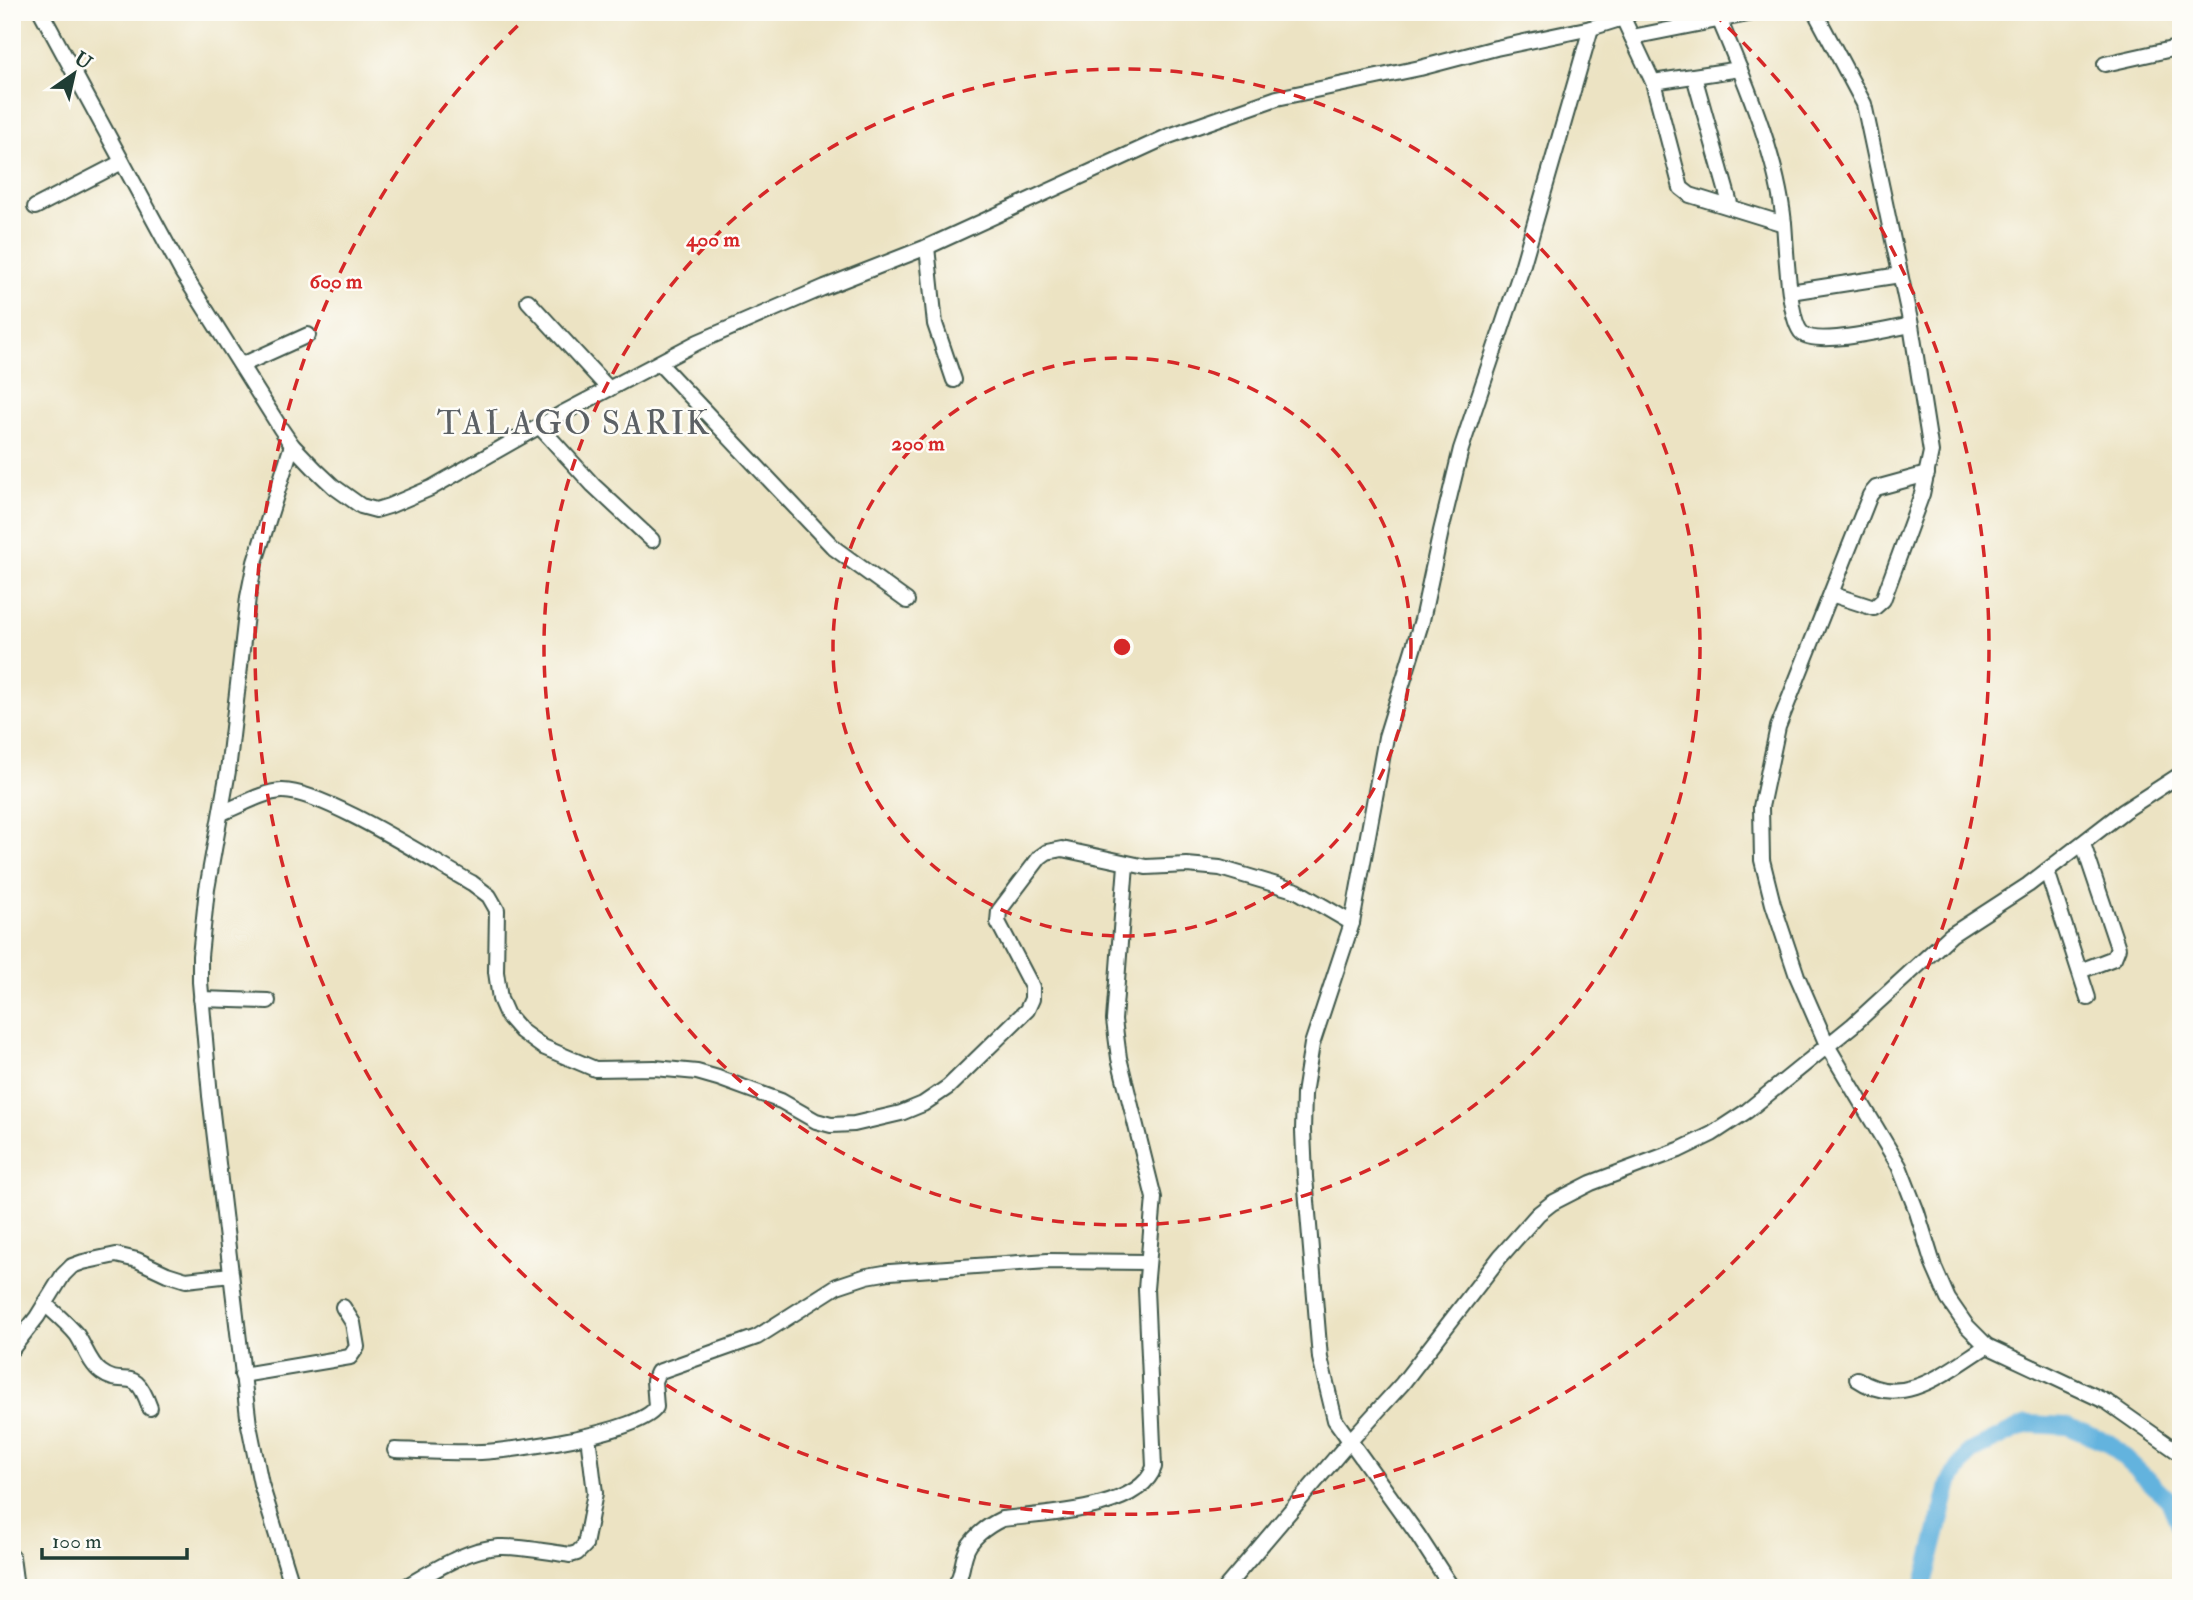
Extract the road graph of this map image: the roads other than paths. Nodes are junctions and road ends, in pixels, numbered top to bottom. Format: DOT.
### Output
graph roads {
  1 [pos="41,12"];
  2 [pos="1758,12"];
  3 [pos="1815,12"];
  4 [pos="1628,15"];
  5 [pos="1720,21"];
  6 [pos="1591,28"];
  7 [pos="1632,37"];
  8 [pos="2181,47"];
  9 [pos="2105,64"];
  10 [pos="1740,69"];
  11 [pos="1694,76"];
  12 [pos="1653,82"];
  13 [pos="122,162"];
  14 [pos="35,207"];
  15 [pos="1731,207"];
  16 [pos="1784,224"];
  17 [pos="927,247"];
  18 [pos="1900,275"];
  19 [pos="1790,292"];
  20 [pos="528,301"];
  21 [pos="1911,325"];
  22 [pos="308,335"];
  23 [pos="659,363"];
  24 [pos="242,366"];
  25 [pos="954,380"];
  26 [pos="608,389"];
  27 [pos="540,427"];
  28 [pos="292,445"];
  29 [pos="1927,474"];
  30 [pos="652,540"];
  31 [pos="1831,594"];
  32 [pos="907,601"];
  33 [pos="2181,775"];
  34 [pos="221,813"];
  35 [pos="2083,844"];
  36 [pos="1126,865"];
  37 [pos="2047,871"];
  38 [pos="1352,923"];
  39 [pos="2080,971"];
  40 [pos="2088,998"];
  41 [pos="201,999"];
  42 [pos="268,1001"];
  43 [pos="1828,1046"];
  44 [pos="1148,1262"];
  45 [pos="231,1275"];
  46 [pos="45,1304"];
  47 [pos="343,1307"];
  48 [pos="1987,1346"];
  49 [pos="12,1349"];
  50 [pos="242,1375"];
  51 [pos="1857,1379"];
  52 [pos="150,1408"];
  53 [pos="588,1436"];
  54 [pos="1349,1442"];
  55 [pos="395,1450"];
  56 [pos="2181,1454"];
  57 [pos="12,1557"];
  58 [pos="16,1588"];
  59 [pos="293,1588"];
  60 [pos="403,1588"];
  61 [pos="953,1588"];
  62 [pos="1225,1588"];
  63 [pos="1452,1588"];
  1 -- 13 [label="street"];
  2 -- 5 [label="street"];
  3 -- 18 [label="street"];
  4 -- 6 [label="street"];
  4 -- 7 [label="street"];
  5 -- 7 [label="street"];
  5 -- 10 [label="street"];
  6 -- 17 [label="street"];
  6 -- 38 [label="street"];
  7 -- 12 [label="street"];
  8 -- 9 [label="street"];
  10 -- 11 [label="street"];
  10 -- 16 [label="street"];
  11 -- 12 [label="street"];
  11 -- 15 [label="street"];
  12 -- 15 [label="street"];
  13 -- 14 [label="street"];
  13 -- 24 [label="street"];
  15 -- 16 [label="street"];
  16 -- 19 [label="street"];
  17 -- 23 [label="street"];
  17 -- 25 [label="street"];
  18 -- 19 [label="street"];
  18 -- 21 [label="street"];
  19 -- 21 [label="street"];
  20 -- 26 [label="street"];
  21 -- 29 [label="street"];
  22 -- 24 [label="street"];
  23 -- 26 [label="street"];
  23 -- 32 [label="street"];
  24 -- 28 [label="street"];
  26 -- 27 [label="street"];
  27 -- 28 [label="street"];
  27 -- 30 [label="street"];
  28 -- 34 [label="street"];
  29 -- 31 [label="street"];
  29 -- 31 [label="street"];
  31 -- 43 [label="street"];
  33 -- 35 [label="street"];
  34 -- 36 [label="street"];
  34 -- 41 [label="street"];
  35 -- 37 [label="street"];
  35 -- 39 [label="street"];
  36 -- 38 [label="street"];
  36 -- 44 [label="street"];
  37 -- 39 [label="street"];
  37 -- 43 [label="street"];
  38 -- 54 [label="street"];
  39 -- 40 [label="street"];
  41 -- 42 [label="street"];
  41 -- 45 [label="street"];
  43 -- 48 [label="street"];
  43 -- 54 [label="street"];
  44 -- 53 [label="street"];
  44 -- 61 [label="street"];
  45 -- 46 [label="street"];
  45 -- 50 [label="street"];
  46 -- 49 [label="street"];
  46 -- 52 [label="street"];
  47 -- 50 [label="street"];
  48 -- 51 [label="street"];
  48 -- 56 [label="street"];
  50 -- 59 [label="street"];
  53 -- 55 [label="street"];
  53 -- 60 [label="street"];
  54 -- 62 [label="street"];
  54 -- 63 [label="street"];
  57 -- 58 [label="street"];
}
